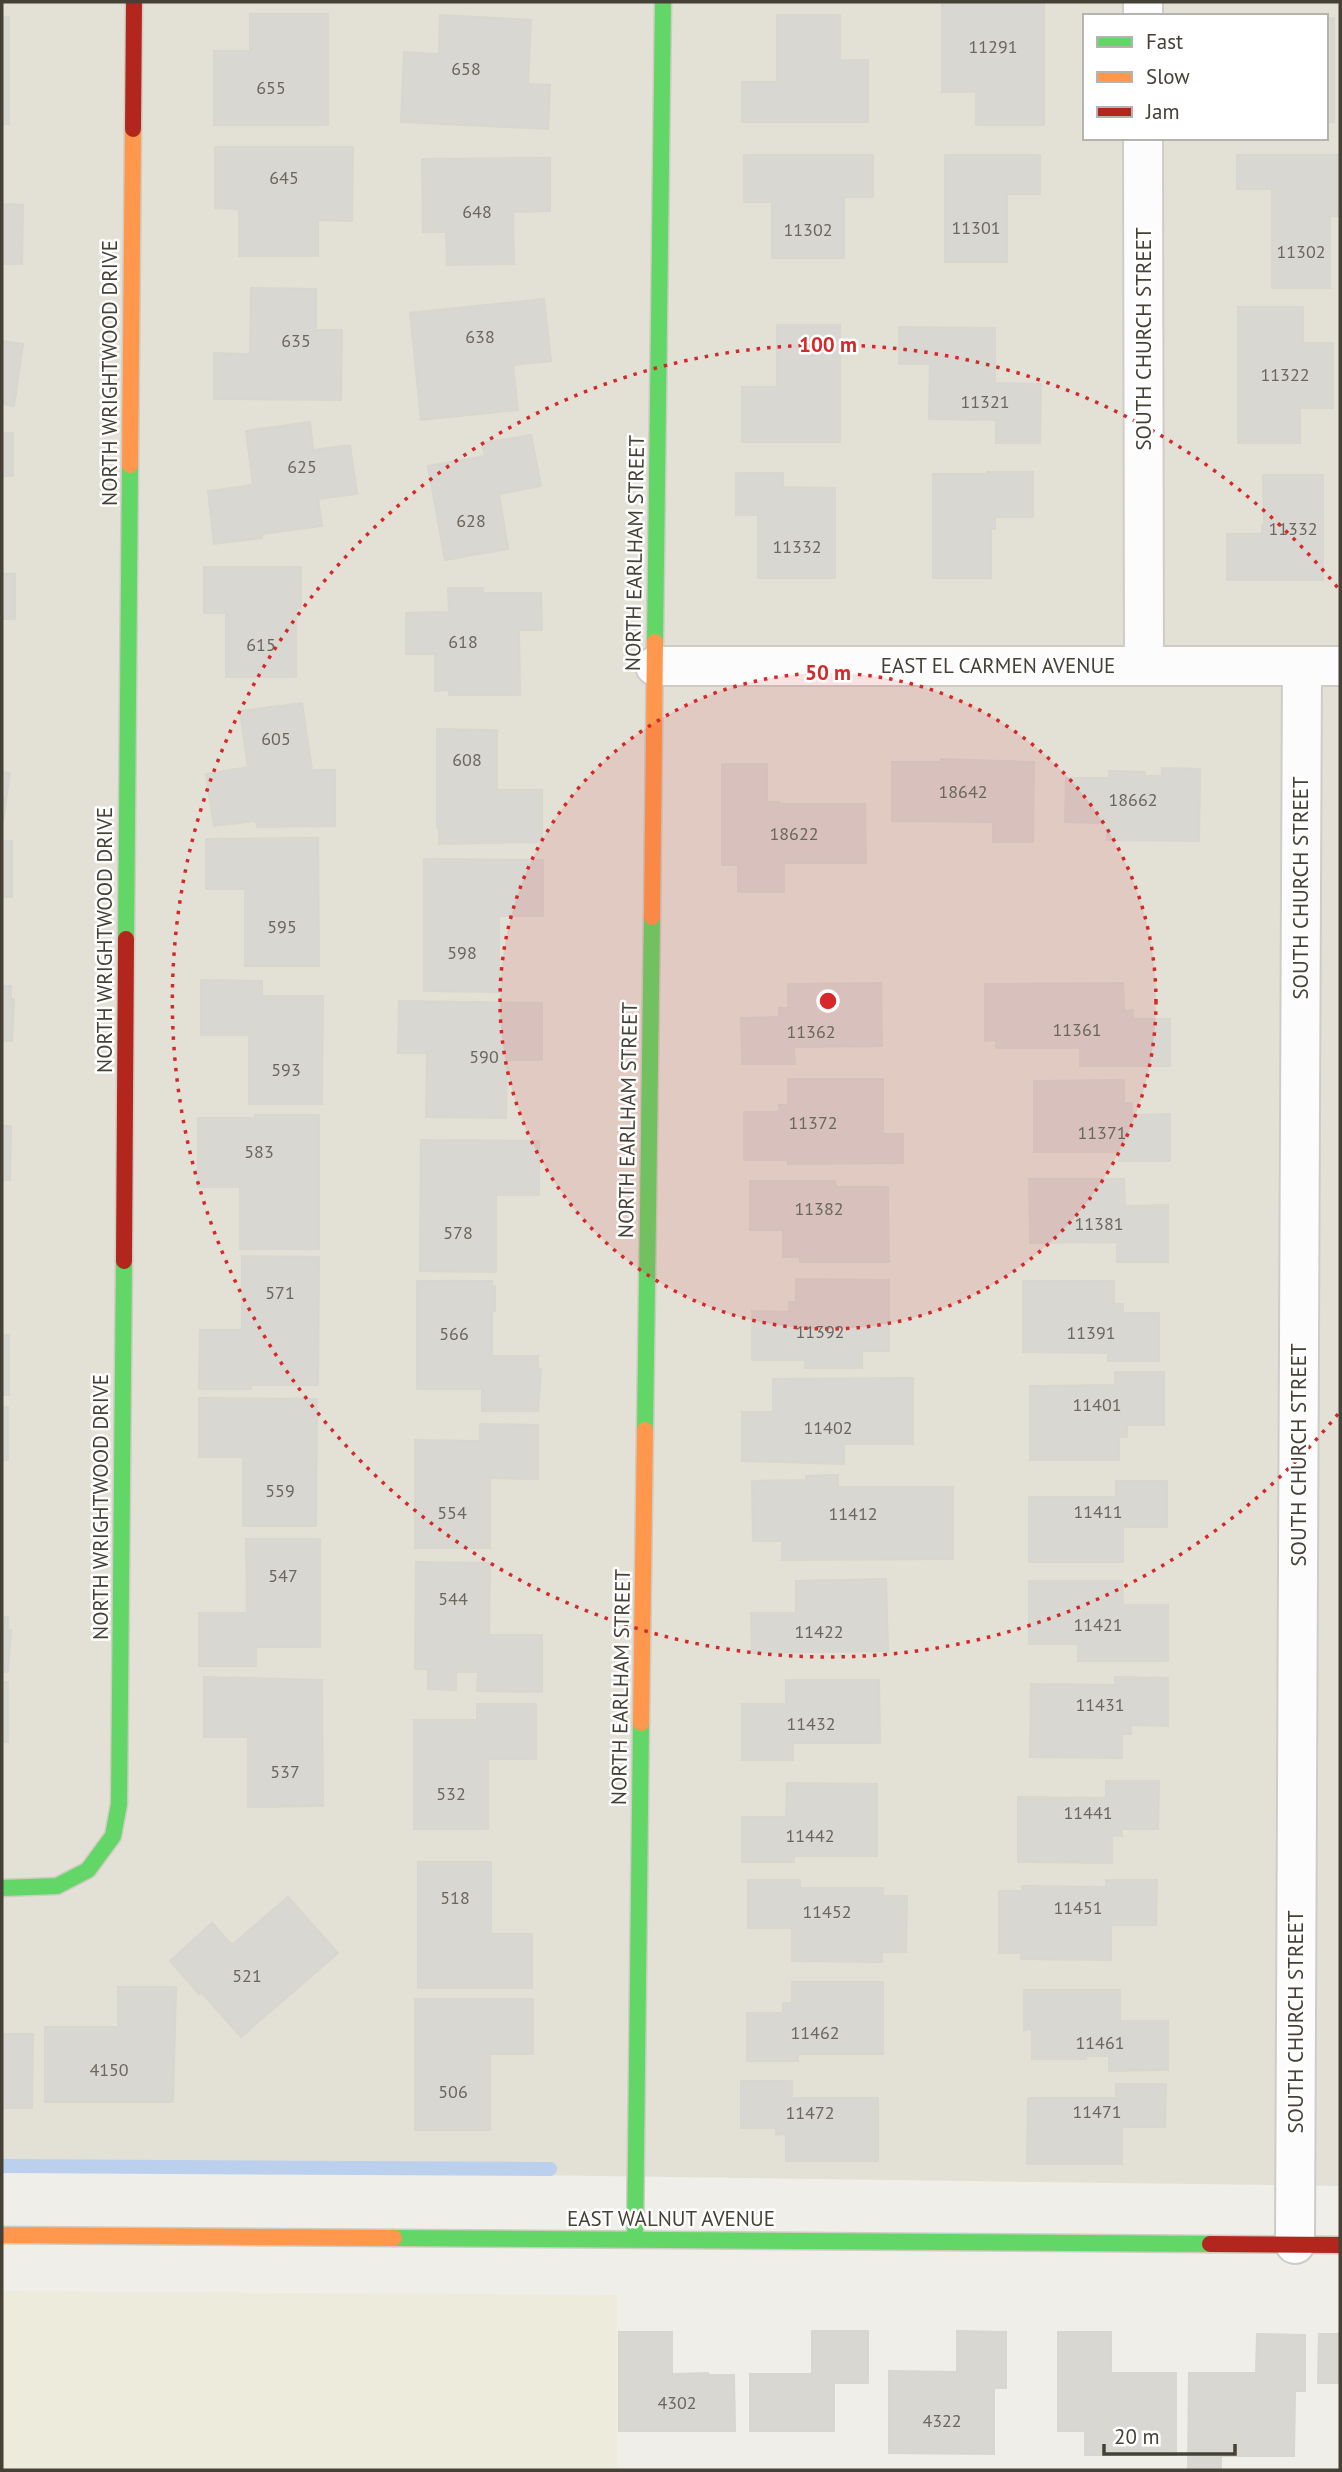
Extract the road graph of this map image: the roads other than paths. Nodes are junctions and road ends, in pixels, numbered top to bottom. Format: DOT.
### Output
graph roads {
  1 [pos="134,2"];
  2 [pos="663,2"];
  3 [pos="1143,140"];
  4 [pos="655,666"];
  5 [pos="1143,666"];
  6 [pos="1301,666"];
  7 [pos="1340,666"];
  8 [pos="2,1888"];
  9 [pos="2,2235"];
  10 [pos="635,2239"];
  11 [pos="1296,2244"];
  12 [pos="1340,2245"];
  1 -- 8 [label="street, NORTH WRIGHTWOOD DRIVE"];
  2 -- 4 [label="street, NORTH EARLHAM STREET"];
  3 -- 5 [label="street, SOUTH CHURCH STREET"];
  4 -- 5 [label="street, EAST EL CARMEN AVENUE"];
  4 -- 10 [label="street, NORTH EARLHAM STREET"];
  5 -- 6 [label="street, EAST EL CARMEN AVENUE"];
  6 -- 7 [label="street, EAST EL CARMEN AVENUE"];
  6 -- 11 [label="street, SOUTH CHURCH STREET"];
  9 -- 10 [label="street, EAST WALNUT AVENUE"];
  10 -- 11 [label="street, EAST WALNUT AVENUE"];
  11 -- 12 [label="street, EAST WALNUT AVENUE"];
}
